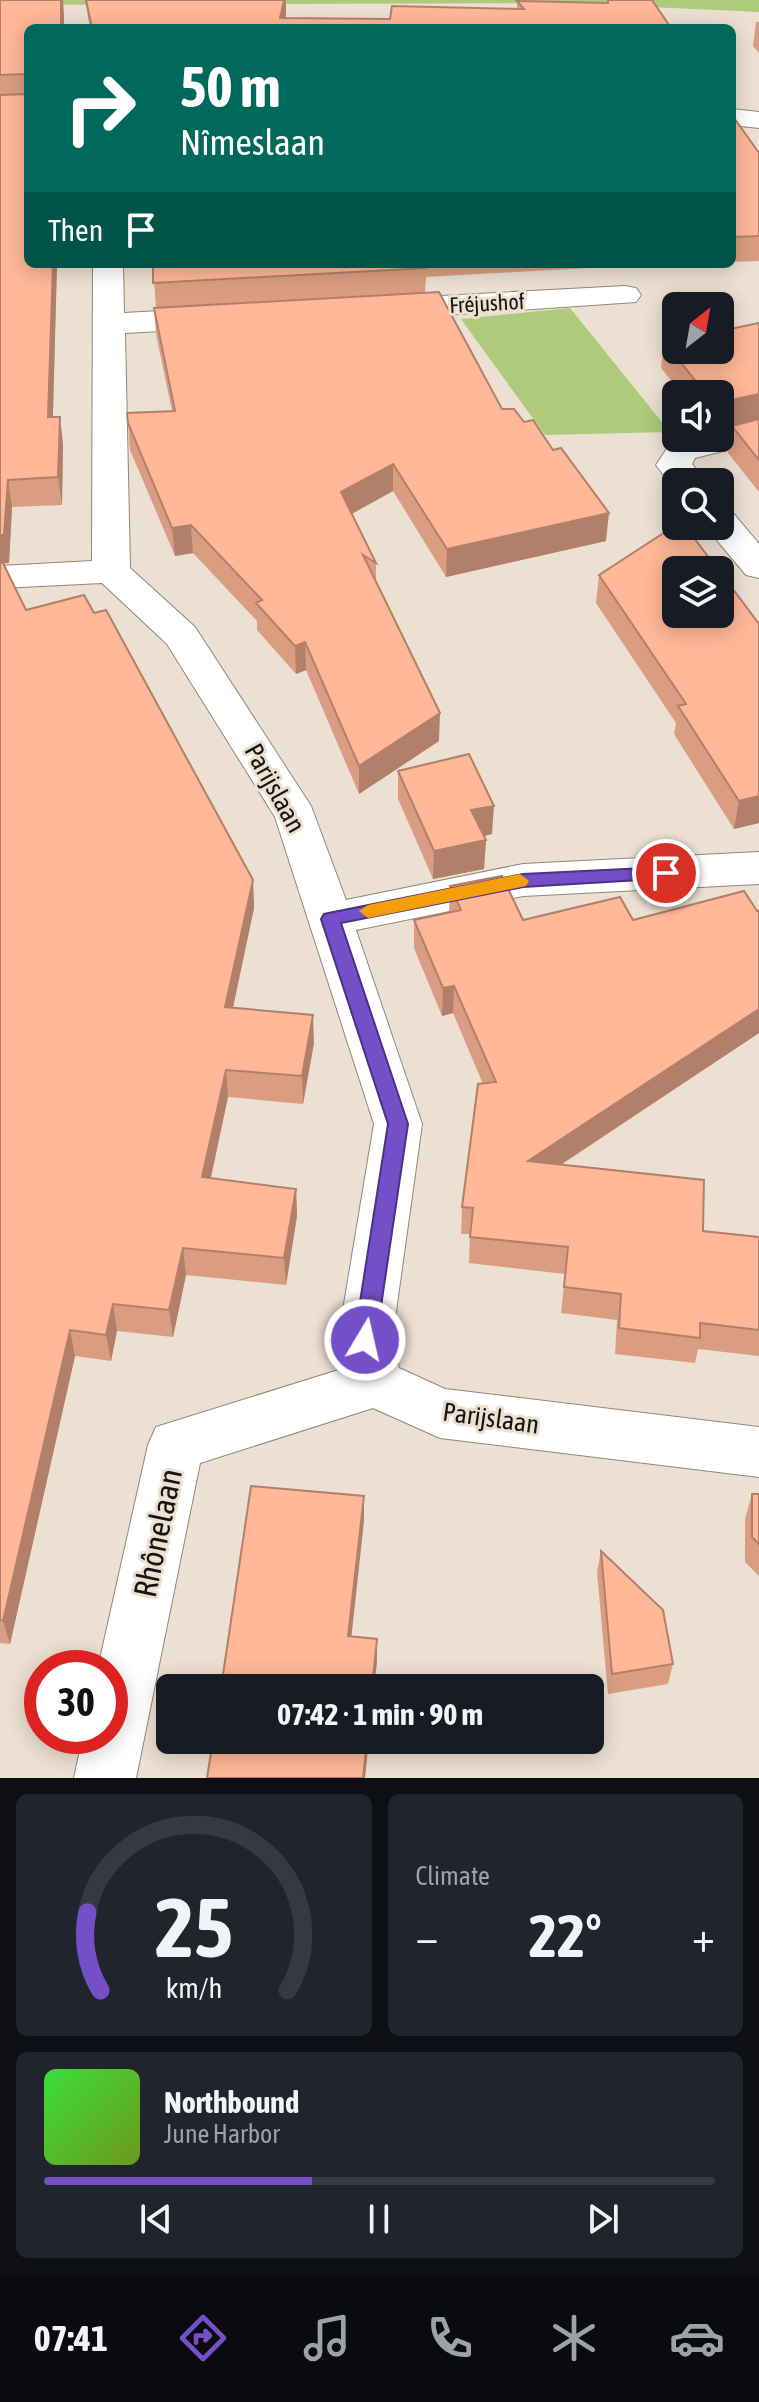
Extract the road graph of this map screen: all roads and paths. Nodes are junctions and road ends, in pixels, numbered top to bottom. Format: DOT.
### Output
graph roads {
  1 [pos="736,117"];
  2 [pos="759,120"];
  3 [pos="108,268"];
  4 [pos="625,295"];
  5 [pos="364,310"];
  6 [pos="252,316"];
  7 [pos="108,324"];
  8 [pos="759,432"];
  9 [pos="676,468"];
  10 [pos="734,538"];
  11 [pos="759,567"];
  12 [pos="111,571"];
  13 [pos="0,577"];
  14 [pos="759,868"];
  15 [pos="331,919"];
  16 [pos="376,1383"];
  17 [pos="759,1452"];
  18 [pos="105,1778"];
  1 -- 2 [label="street"];
  3 -- 7 [label="street"];
  4 -- 5 [label="street, Fréjushof"];
  6 -- 7 [label="street"];
  7 -- 12 [label="street"];
  8 -- 9 [label="street"];
  10 -- 11 [label="street"];
  12 -- 13 [label="street"];
  12 -- 15 [label="street, Parijslaan"];
  14 -- 15 [label="street"];
  15 -- 16 [label="street, Parijslaan"];
  16 -- 17 [label="street, Parijslaan"];
  16 -- 18 [label="street, Rhônelaan"];
}
